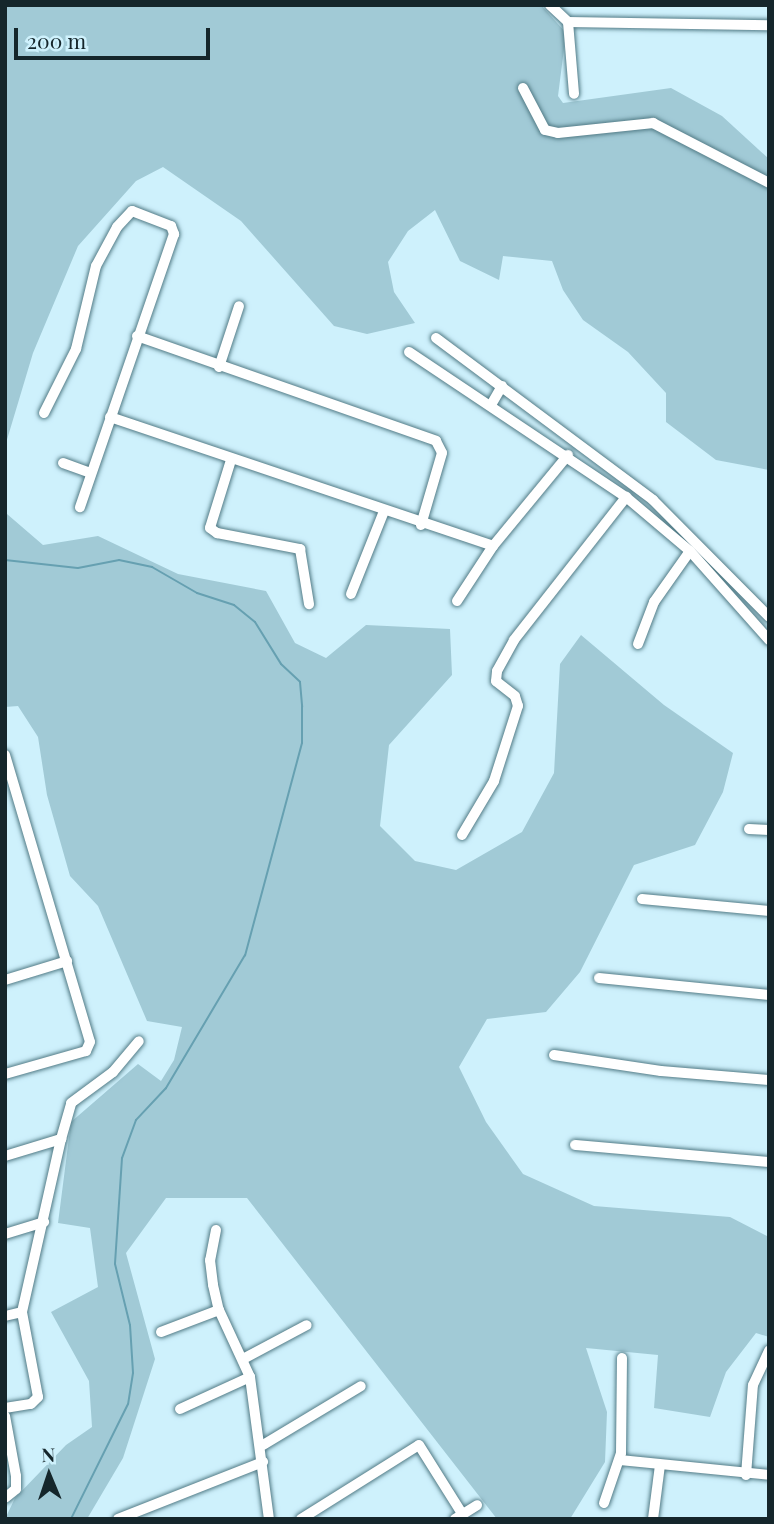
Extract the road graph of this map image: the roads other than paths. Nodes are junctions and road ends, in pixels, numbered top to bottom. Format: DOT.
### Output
graph roads {
  1 [pos="550,5"];
  2 [pos="568,22"];
  3 [pos="769,25"];
  4 [pos="523,88"];
  5 [pos="574,94"];
  6 [pos="769,183"];
  7 [pos="239,306"];
  8 [pos="137,336"];
  9 [pos="436,338"];
  10 [pos="409,352"];
  11 [pos="219,367"];
  12 [pos="502,386"];
  13 [pos="491,405"];
  14 [pos="44,413"];
  15 [pos="110,417"];
  16 [pos="568,455"];
  17 [pos="232,460"];
  18 [pos="63,463"];
  19 [pos="90,473"];
  20 [pos="626,497"];
  21 [pos="80,507"];
  22 [pos="384,511"];
  23 [pos="421,525"];
  24 [pos="493,546"];
  25 [pos="690,551"];
  26 [pos="351,594"];
  27 [pos="457,601"];
  28 [pos="309,604"];
  29 [pos="767,609"];
  30 [pos="769,640"];
  31 [pos="638,644"];
  32 [pos="5,755"];
  33 [pos="749,829"];
  34 [pos="769,830"];
  35 [pos="462,835"];
  36 [pos="642,899"];
  37 [pos="769,911"];
  38 [pos="67,961"];
  39 [pos="599,978"];
  40 [pos="5,980"];
  41 [pos="769,995"];
  42 [pos="139,1041"];
  43 [pos="554,1055"];
  44 [pos="5,1074"];
  45 [pos="769,1080"];
  46 [pos="61,1139"];
  47 [pos="575,1145"];
  48 [pos="5,1156"];
  49 [pos="769,1162"];
  50 [pos="44,1222"];
  51 [pos="216,1230"];
  52 [pos="5,1234"];
  53 [pos="219,1310"];
  54 [pos="22,1312"];
  55 [pos="5,1316"];
  56 [pos="307,1325"];
  57 [pos="161,1332"];
  58 [pos="769,1351"];
  59 [pos="622,1358"];
  60 [pos="243,1359"];
  61 [pos="250,1377"];
  62 [pos="361,1386"];
  63 [pos="5,1408"];
  64 [pos="180,1409"];
  65 [pos="5,1416"];
  66 [pos="263,1445"];
  67 [pos="620,1460"];
  68 [pos="263,1462"];
  69 [pos="660,1465"];
  70 [pos="746,1475"];
  71 [pos="769,1475"];
  72 [pos="5,1498"];
  73 [pos="604,1503"];
  74 [pos="477,1505"];
  75 [pos="458,1515"];
  76 [pos="118,1519"];
  77 [pos="269,1519"];
  78 [pos="301,1519"];
  79 [pos="653,1519"];
  1 -- 2 [label="street"];
  2 -- 3 [label="street"];
  2 -- 5 [label="street"];
  4 -- 6 [label="street"];
  7 -- 11 [label="street"];
  8 -- 11 [label="street"];
  8 -- 14 [label="street"];
  8 -- 15 [label="street"];
  9 -- 12 [label="street"];
  10 -- 13 [label="street"];
  11 -- 23 [label="street"];
  12 -- 13 [label="street"];
  12 -- 29 [label="street"];
  13 -- 16 [label="street"];
  15 -- 17 [label="street"];
  15 -- 19 [label="street"];
  16 -- 20 [label="street"];
  16 -- 24 [label="street"];
  17 -- 22 [label="street"];
  17 -- 28 [label="street"];
  18 -- 19 [label="street"];
  19 -- 21 [label="street"];
  20 -- 25 [label="street"];
  20 -- 35 [label="street"];
  22 -- 23 [label="street"];
  22 -- 26 [label="street"];
  23 -- 24 [label="street"];
  24 -- 27 [label="street"];
  25 -- 30 [label="street"];
  25 -- 31 [label="street"];
  32 -- 38 [label="street"];
  33 -- 34 [label="street"];
  36 -- 37 [label="street"];
  38 -- 40 [label="street"];
  38 -- 44 [label="street"];
  39 -- 41 [label="street"];
  42 -- 46 [label="street"];
  43 -- 45 [label="street"];
  46 -- 48 [label="street"];
  46 -- 50 [label="street"];
  47 -- 49 [label="street"];
  50 -- 52 [label="street"];
  50 -- 54 [label="street"];
  51 -- 53 [label="street"];
  53 -- 57 [label="street"];
  53 -- 60 [label="street"];
  54 -- 55 [label="street"];
  54 -- 63 [label="street"];
  56 -- 60 [label="street"];
  58 -- 70 [label="street"];
  59 -- 67 [label="street"];
  60 -- 61 [label="street"];
  61 -- 64 [label="street"];
  61 -- 66 [label="street"];
  62 -- 66 [label="street"];
  65 -- 72 [label="street"];
  66 -- 68 [label="street"];
  67 -- 69 [label="street"];
  67 -- 73 [label="street"];
  68 -- 76 [label="street"];
  68 -- 77 [label="street"];
  69 -- 70 [label="street"];
  69 -- 79 [label="street"];
  70 -- 71 [label="street"];
  74 -- 75 [label="street"];
  75 -- 78 [label="street"];
}
